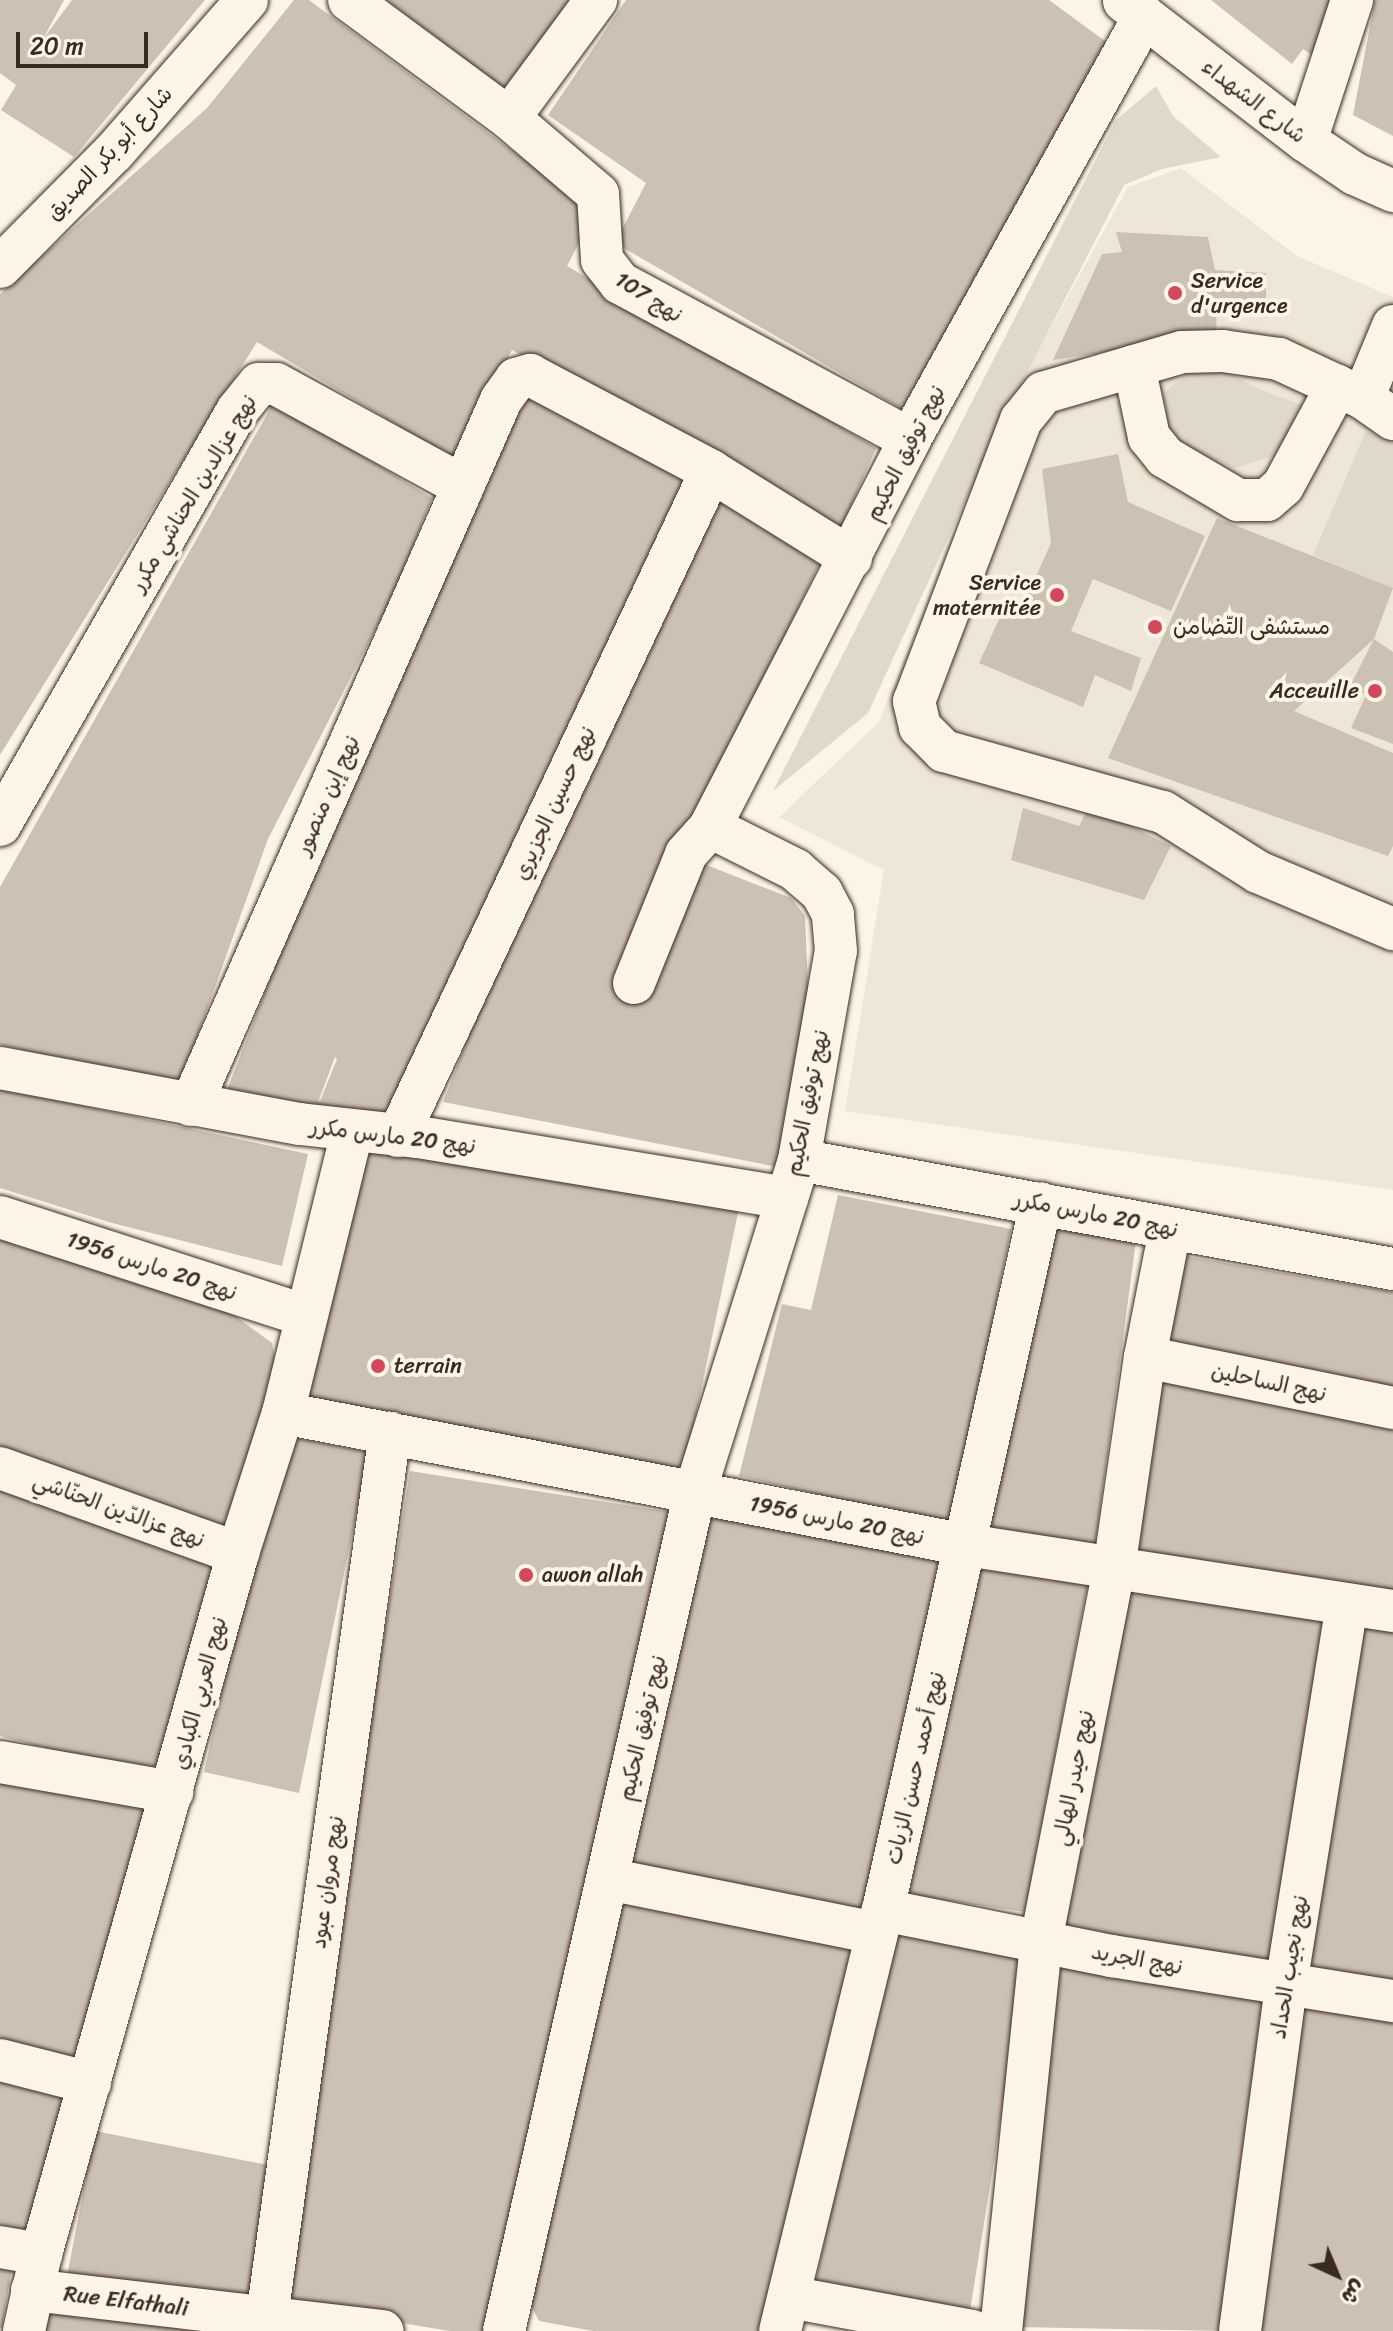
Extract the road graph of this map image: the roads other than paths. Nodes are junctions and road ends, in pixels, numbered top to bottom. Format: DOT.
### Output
graph roads {
  1 [pos="247,0"];
  2 [pos="349,0"];
  3 [pos="596,0"];
  4 [pos="1352,0"];
  5 [pos="1134,8"];
  6 [pos="509,118"];
  7 [pos="1306,141"];
  8 [pos="1393,191"];
  9 [pos="0,267"];
  10 [pos="1393,326"];
  11 [pos="1134,366"];
  12 [pos="1364,401"];
  13 [pos="910,439"];
  14 [pos="711,471"];
  15 [pos="463,486"];
  16 [pos="851,558"];
  17 [pos="0,825"];
  18 [pos="710,827"];
  19 [pos="1393,929"];
  20 [pos="634,983"];
  21 [pos="0,1068"];
  22 [pos="191,1105"];
  23 [pos="352,1132"];
  24 [pos="398,1136"];
  25 [pos="793,1179"];
  26 [pos="1041,1203"];
  27 [pos="0,1217"];
  28 [pos="1170,1229"];
  29 [pos="1393,1269"];
  30 [pos="304,1315"];
  31 [pos="1145,1357"];
  32 [pos="1393,1408"];
  33 [pos="283,1413"];
  34 [pos="390,1433"];
  35 [pos="0,1468"];
  36 [pos="695,1492"];
  37 [pos="966,1545"];
  38 [pos="238,1553"];
  39 [pos="1114,1569"];
  40 [pos="1347,1605"];
  41 [pos="1393,1611"];
  42 [pos="0,1762"];
  43 [pos="172,1792"];
  44 [pos="608,1879"];
  45 [pos="880,1922"];
  46 [pos="1041,1941"];
  47 [pos="1286,1985"];
  48 [pos="1393,2001"];
  49 [pos="0,2060"];
  50 [pos="90,2083"];
  51 [pos="0,2247"];
  52 [pos="36,2272"];
  53 [pos="784,2314"];
  54 [pos="266,2324"];
  55 [pos="24,2331"];
  56 [pos="383,2331"];
  57 [pos="504,2331"];
  58 [pos="973,2331"];
  59 [pos="1001,2331"];
  60 [pos="1240,2331"];
  1 -- 9 [label="street, شارع أبو بكر الصديق"];
  2 -- 6 [label="street, نهج 107"];
  3 -- 6 [label="street"];
  4 -- 7 [label="street"];
  5 -- 7 [label="street, شارع الشهداء"];
  5 -- 13 [label="street, نهج توفيق الحكيم"];
  6 -- 13 [label="street, نهج 107"];
  7 -- 8 [label="street, شارع الشهداء"];
  10 -- 12 [label="street"];
  11 -- 12 [label="street"];
  11 -- 12 [label="street"];
  11 -- 19 [label="street"];
  13 -- 16 [label="street, نهج توفيق الحكيم"];
  14 -- 15 [label="street"];
  14 -- 16 [label="street"];
  14 -- 24 [label="street, نهج حسين الجزيري"];
  15 -- 17 [label="street, نهج عزالدين الحناشي مكرر"];
  15 -- 22 [label="street, نهج إبن منصور"];
  16 -- 18 [label="street, نهج توفيق الحكيم"];
  18 -- 20 [label="street"];
  18 -- 25 [label="street, نهج توفيق الحكيم"];
  21 -- 22 [label="street, نهج 20 مارس مكرر"];
  22 -- 23 [label="street, نهج 20 مارس مكرر"];
  23 -- 24 [label="street, نهج 20 مارس مكرر"];
  23 -- 30 [label="street, نهج العربي الكبادي"];
  24 -- 25 [label="street, نهج 20 مارس مكرر"];
  25 -- 26 [label="street, نهج 20 مارس مكرر"];
  25 -- 36 [label="street, نهج توفيق الحكيم"];
  26 -- 28 [label="street, نهج 20 مارس مكرر"];
  26 -- 37 [label="street, نهج أحمد حسن الزيات"];
  27 -- 30 [label="street, نهج 20 مارس 1956"];
  28 -- 29 [label="street, نهج 20 مارس مكرر"];
  28 -- 31 [label="street, نهج حيدر الهالي"];
  30 -- 33 [label="street, نهج العربي الكبادي"];
  31 -- 32 [label="street, نهج الساحلين"];
  31 -- 39 [label="street, نهج حيدر الهالي"];
  33 -- 34 [label="street, نهج 20 مارس 1956"];
  33 -- 38 [label="street, نهج العربي الكبادي"];
  34 -- 36 [label="street, نهج 20 مارس 1956"];
  34 -- 54 [label="street, نهج مروان عبود"];
  35 -- 38 [label="street, نهج عزالدّين الحنّاشي"];
  36 -- 37 [label="street, نهج 20 مارس 1956"];
  36 -- 44 [label="street, نهج توفيق الحكيم"];
  37 -- 39 [label="street, نهج 20 مارس 1956"];
  37 -- 45 [label="street, نهج أحمد حسن الزيات"];
  38 -- 43 [label="street, نهج العربي الكبادي"];
  39 -- 40 [label="street, نهج 20 مارس 1956"];
  39 -- 46 [label="street, نهج حيدر الهالي"];
  40 -- 41 [label="street, نهج 20 مارس 1956"];
  40 -- 47 [label="street, نهج نجيب الحداد"];
  42 -- 43 [label="street"];
  43 -- 50 [label="street, نهج العربي الكبادي"];
  44 -- 45 [label="street, نهج الجريد"];
  44 -- 57 [label="street, نهج توفيق الحكيم"];
  45 -- 46 [label="street, نهج الجريد"];
  45 -- 53 [label="street, نهج أحمد حسن الزيات"];
  46 -- 47 [label="street, نهج الجريد"];
  46 -- 59 [label="street, نهج حيدر الهالي"];
  47 -- 48 [label="street, نهج الجريد"];
  47 -- 60 [label="street, نهج نجيب الحداد"];
  49 -- 50 [label="street"];
  50 -- 52 [label="street, نهج العربي الكبادي"];
  51 -- 52 [label="street, Rue Elfathali"];
  52 -- 54 [label="street, Rue Elfathali"];
  52 -- 55 [label="street"];
  53 -- 58 [label="street"];
  54 -- 56 [label="street, Rue Elfathali"];
}
